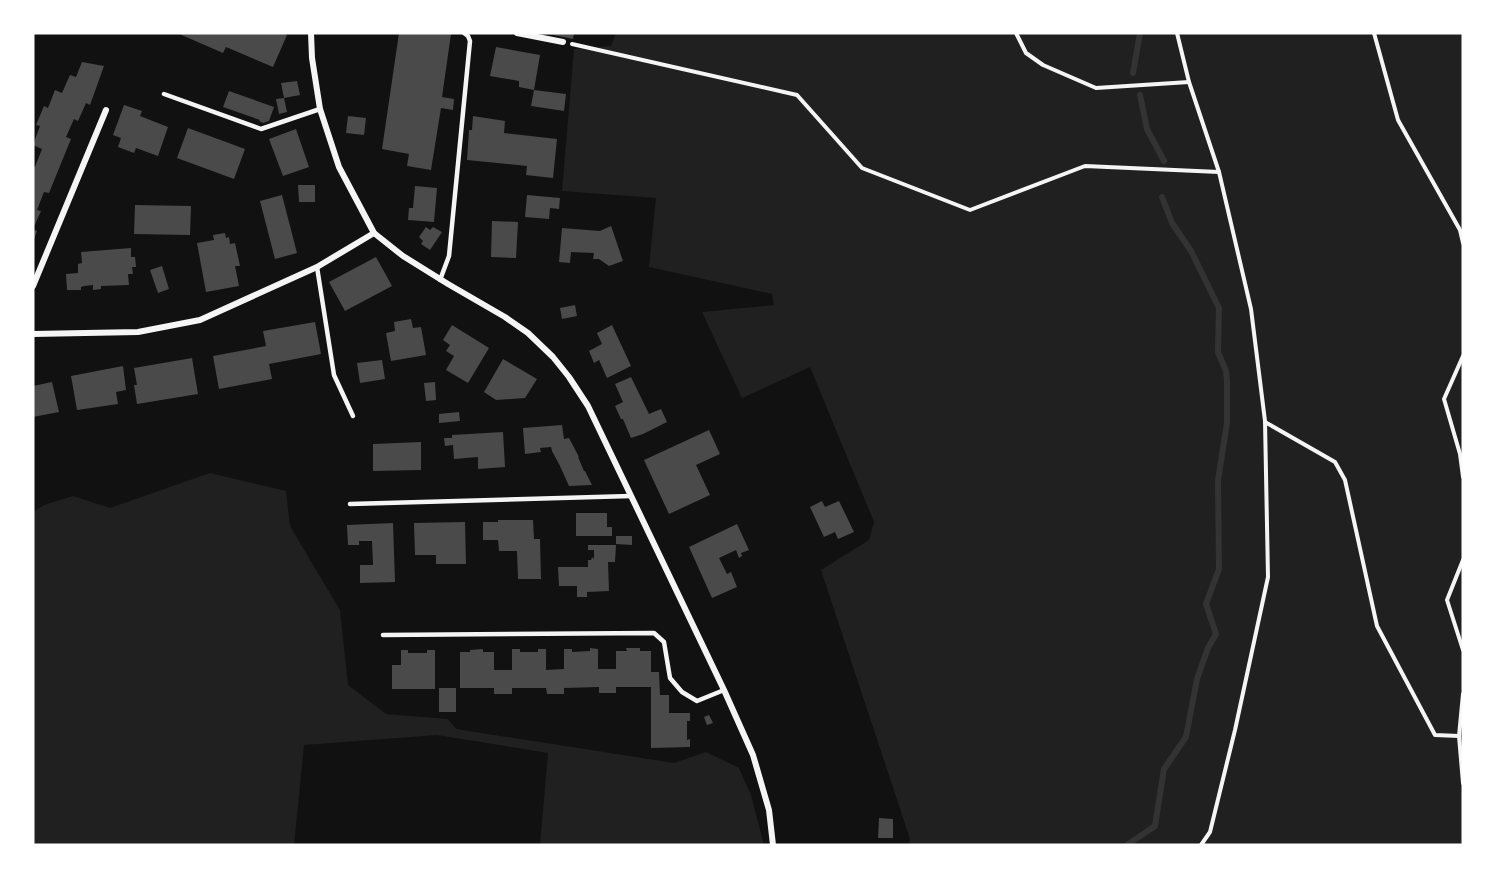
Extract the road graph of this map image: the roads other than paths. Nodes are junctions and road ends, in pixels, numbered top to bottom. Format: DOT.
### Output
graph roads {
  1 [pos="311,33"];
  2 [pos="464,33"];
  3 [pos="517,33"];
  4 [pos="563,42"];
  5 [pos="164,94"];
  6 [pos="320,109"];
  7 [pos="106,110"];
  8 [pos="374,233"];
  9 [pos="317,267"];
  10 [pos="440,280"];
  11 [pos="33,286"];
  12 [pos="33,334"];
  13 [pos="353,416"];
  14 [pos="632,496"];
  15 [pos="350,504"];
  16 [pos="382,635"];
  17 [pos="724,690"];
  18 [pos="773,845"];
  1 -- 6 [label="street"];
  2 -- 10 [label="lane"];
  3 -- 4 [label="street"];
  5 -- 6 [label="lane"];
  6 -- 8 [label="street"];
  7 -- 11 [label="street"];
  8 -- 9 [label="street"];
  8 -- 10 [label="street"];
  9 -- 12 [label="street"];
  9 -- 13 [label="lane"];
  10 -- 14 [label="street"];
  14 -- 15 [label="lane"];
  14 -- 17 [label="street"];
  16 -- 17 [label="lane"];
  17 -- 18 [label="street"];
}
